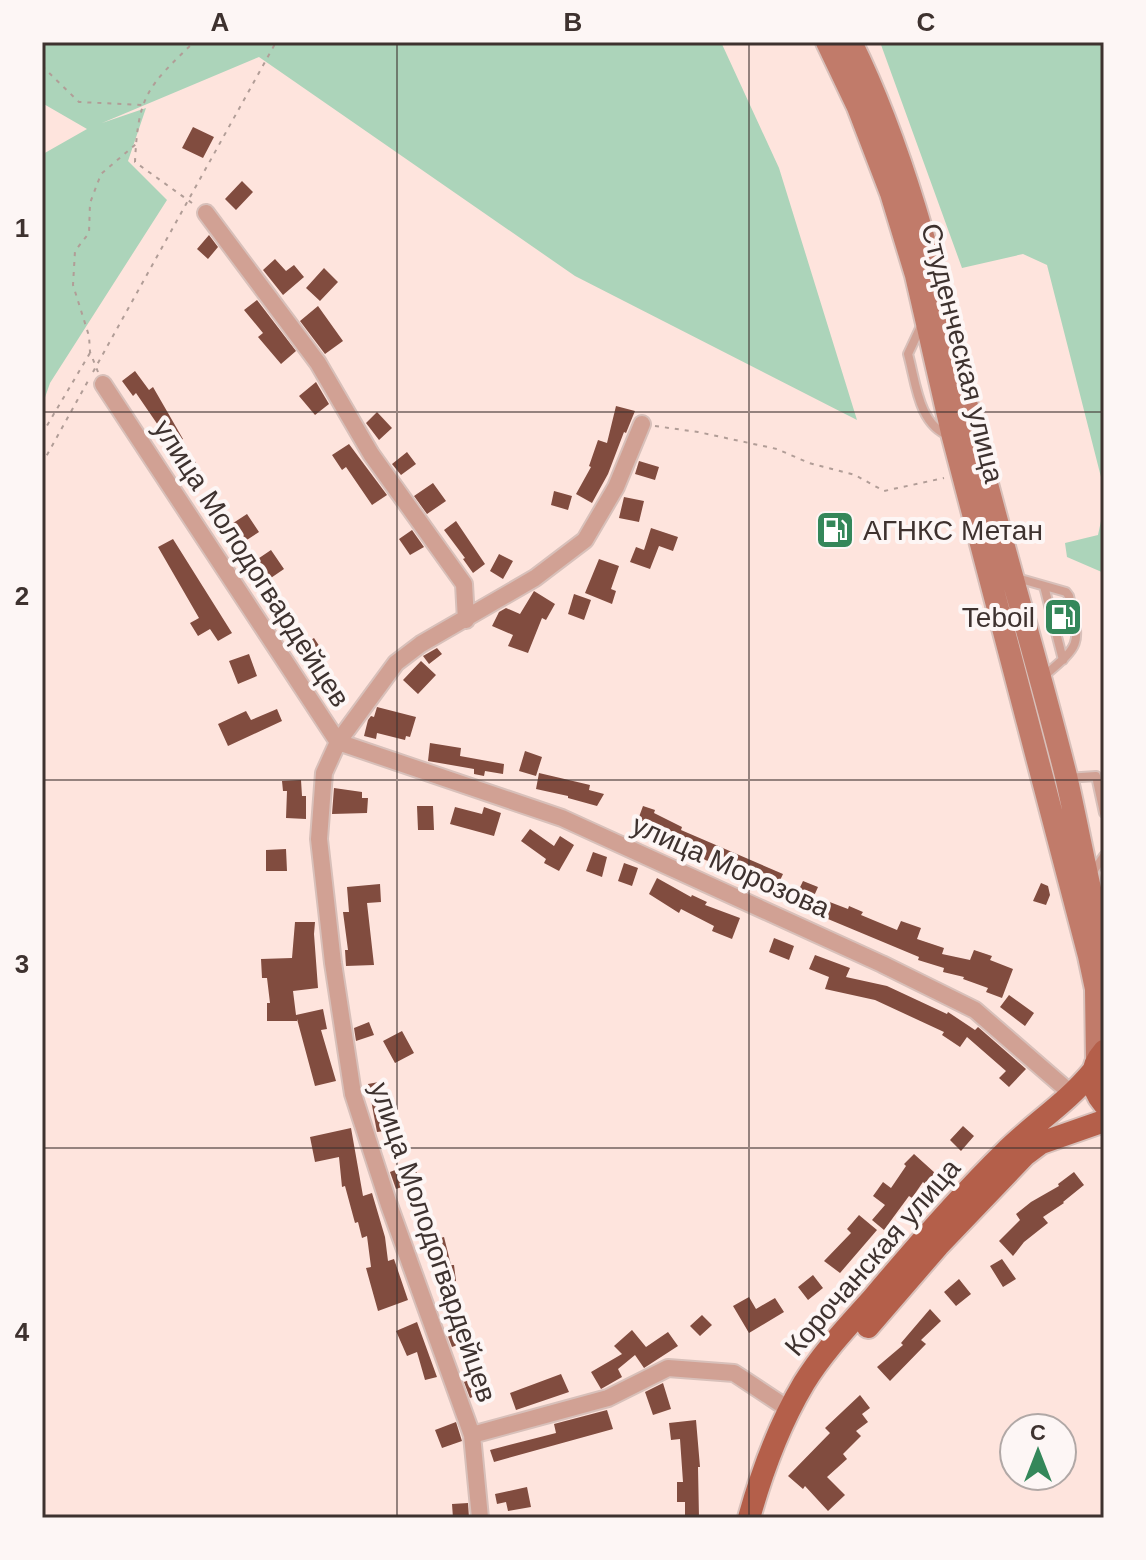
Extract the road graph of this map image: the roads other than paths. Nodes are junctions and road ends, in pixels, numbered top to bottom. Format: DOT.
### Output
graph roads {
  1 [pos="827,42"];
  2 [pos="851,42"];
  3 [pos="206,213"];
  4 [pos="103,384"];
  5 [pos="642,424"];
  6 [pos="1014,577"];
  7 [pos="1044,586"];
  8 [pos="466,620"];
  9 [pos="1063,660"];
  10 [pos="1040,679"];
  11 [pos="338,742"];
  12 [pos="1066,778"];
  13 [pos="1104,813"];
  14 [pos="1104,856"];
  15 [pos="1087,880"];
  16 [pos="1104,948"];
  17 [pos="1098,1060"];
  18 [pos="1073,1095"];
  19 [pos="1104,1104"];
  20 [pos="1104,1121"];
  21 [pos="790,1410"];
  22 [pos="472,1435"];
  23 [pos="480,1518"];
  24 [pos="749,1518"];
  25 [pos="761,1518"];
  1 -- 17 [label="main road, Студенческая улица"];
  2 -- 6 [label="main road, Студенческая улица"];
  3 -- 8 [label="street"];
  4 -- 11 [label="street, улица Молодогвардейцев"];
  5 -- 8 [label="street"];
  6 -- 7 [label="lane"];
  6 -- 10 [label="main road, Студенческая улица"];
  7 -- 9 [label="lane"];
  7 -- 9 [label="lane"];
  8 -- 11 [label="street"];
  9 -- 10 [label="lane"];
  10 -- 12 [label="main road, Студенческая улица"];
  11 -- 18 [label="street, улица Морозова"];
  11 -- 22 [label="street, улица Молодогвардейцев"];
  12 -- 13 [label="lane"];
  12 -- 15 [label="main road, Студенческая улица"];
  14 -- 15 [label="lane"];
  15 -- 16 [label="main road, Студенческая улица"];
  17 -- 18 [label="main road, Корочанская улица"];
  17 -- 19 [label="main road"];
  18 -- 21 [label="main road, Корочанская улица"];
  20 -- 25 [label="main road, Корочанская улица"];
  21 -- 22 [label="street"];
  21 -- 24 [label="main road, Корочанская улица"];
  22 -- 23 [label="street, улица Молодогвардейцев"];
}
